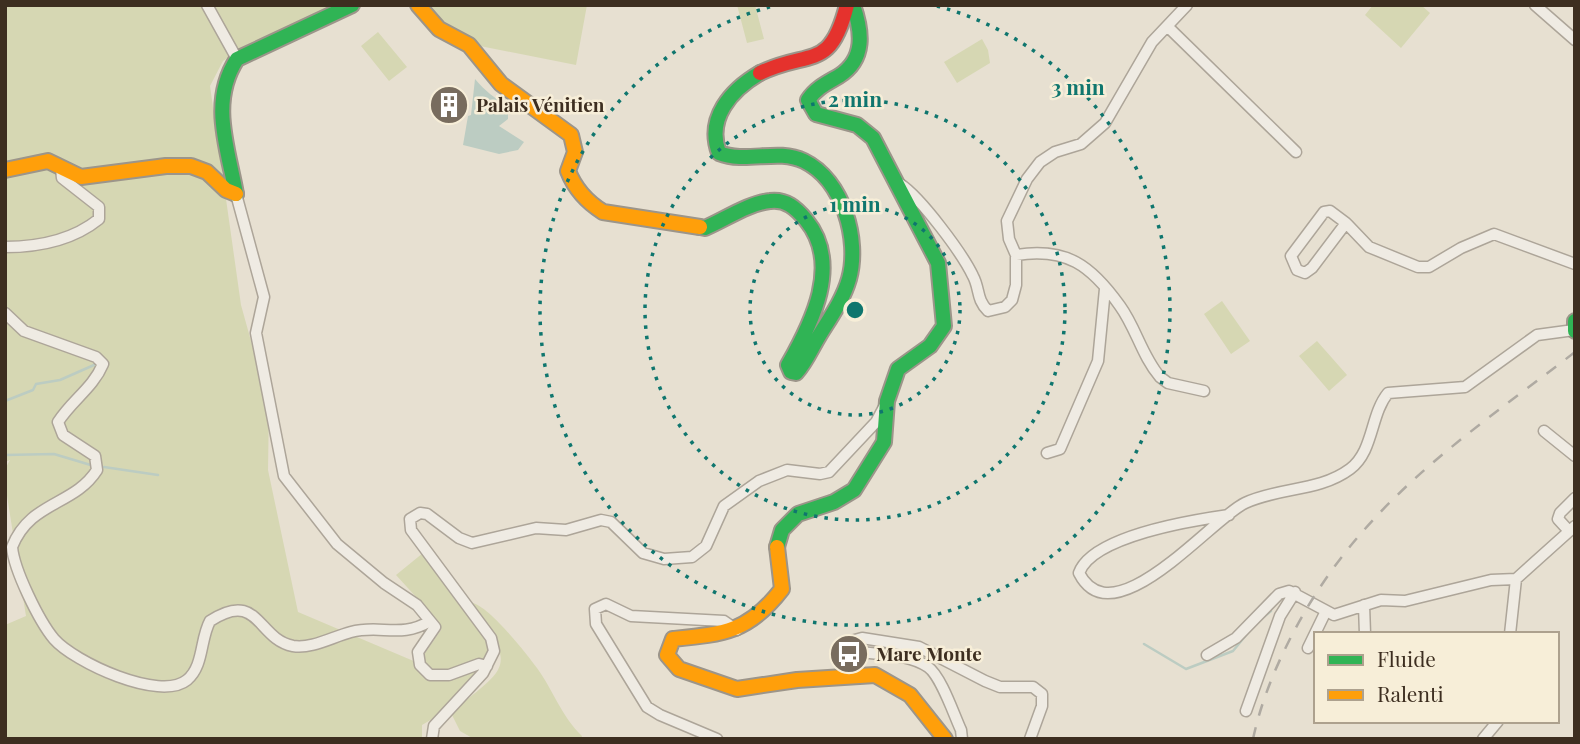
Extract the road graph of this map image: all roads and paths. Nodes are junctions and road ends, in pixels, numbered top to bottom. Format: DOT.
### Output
graph roads {
  1 [pos="207,5"];
  2 [pos="352,5"];
  3 [pos="418,5"];
  4 [pos="847,5"];
  5 [pos="853,5"];
  6 [pos="1187,5"];
  7 [pos="1535,5"];
  8 [pos="1167,26"];
  9 [pos="1575,40"];
  10 [pos="237,59"];
  11 [pos="1296,152"];
  12 [pos="61,169"];
  13 [pos="5,170"];
  14 [pos="897,181"];
  15 [pos="236,194"];
  16 [pos="1346,223"];
  17 [pos="5,247"];
  18 [pos="1016,255"];
  19 [pos="1575,264"];
  20 [pos="1105,289"];
  21 [pos="5,313"];
  22 [pos="1575,321"];
  23 [pos="1574,331"];
  24 [pos="1204,391"];
  25 [pos="887,401"];
  26 [pos="1544,431"];
  27 [pos="1046,453"];
  28 [pos="1575,456"];
  29 [pos="1575,498"];
  30 [pos="1228,514"];
  31 [pos="1572,529"];
  32 [pos="9,548"];
  33 [pos="1516,579"];
  34 [pos="1296,592"];
  35 [pos="1364,606"];
  36 [pos="1325,612"];
  37 [pos="430,621"];
  38 [pos="596,624"];
  39 [pos="737,630"];
  40 [pos="1316,632"];
  41 [pos="1365,632"];
  42 [pos="1510,632"];
  43 [pos="1314,635"];
  44 [pos="594,638"];
  45 [pos="1308,648"];
  46 [pos="1207,655"];
  47 [pos="487,666"];
  48 [pos="1246,711"];
  49 [pos="432,738"];
  50 [pos="717,739"];
  51 [pos="945,739"];
  52 [pos="962,739"];
  53 [pos="1030,739"];
  1 -- 10 [label="street"];
  2 -- 10 [label="street"];
  3 -- 4 [label="street"];
  5 -- 14 [label="street"];
  6 -- 8 [label="street"];
  7 -- 9 [label="street"];
  8 -- 11 [label="street"];
  8 -- 18 [label="street"];
  10 -- 15 [label="street"];
  12 -- 13 [label="street"];
  12 -- 15 [label="street"];
  12 -- 17 [label="street"];
  14 -- 18 [label="street"];
  14 -- 25 [label="street"];
  15 -- 37 [label="street"];
  16 -- 16 [label="street"];
  16 -- 19 [label="street"];
  18 -- 20 [label="street"];
  20 -- 24 [label="street"];
  20 -- 27 [label="street"];
  21 -- 32 [label="street"];
  22 -- 23 [label="street"];
  23 -- 30 [label="street"];
  25 -- 39 [label="street"];
  25 -- 47 [label="street"];
  26 -- 28 [label="street"];
  29 -- 31 [label="street"];
  30 -- 30 [label="street"];
  31 -- 33 [label="street"];
  32 -- 37 [label="street"];
  33 -- 35 [label="street"];
  33 -- 42 [label="street"];
  34 -- 36 [label="street"];
  34 -- 46 [label="street"];
  34 -- 48 [label="street"];
  35 -- 36 [label="street"];
  35 -- 41 [label="street"];
  36 -- 40 [label="street"];
  37 -- 47 [label="street"];
  38 -- 39 [label="street"];
  38 -- 44 [label="street"];
  38 -- 50 [label="street"];
  39 -- 51 [label="street"];
  43 -- 45 [label="street"];
  47 -- 49 [label="street"];
  52 -- 53 [label="street"];
}
